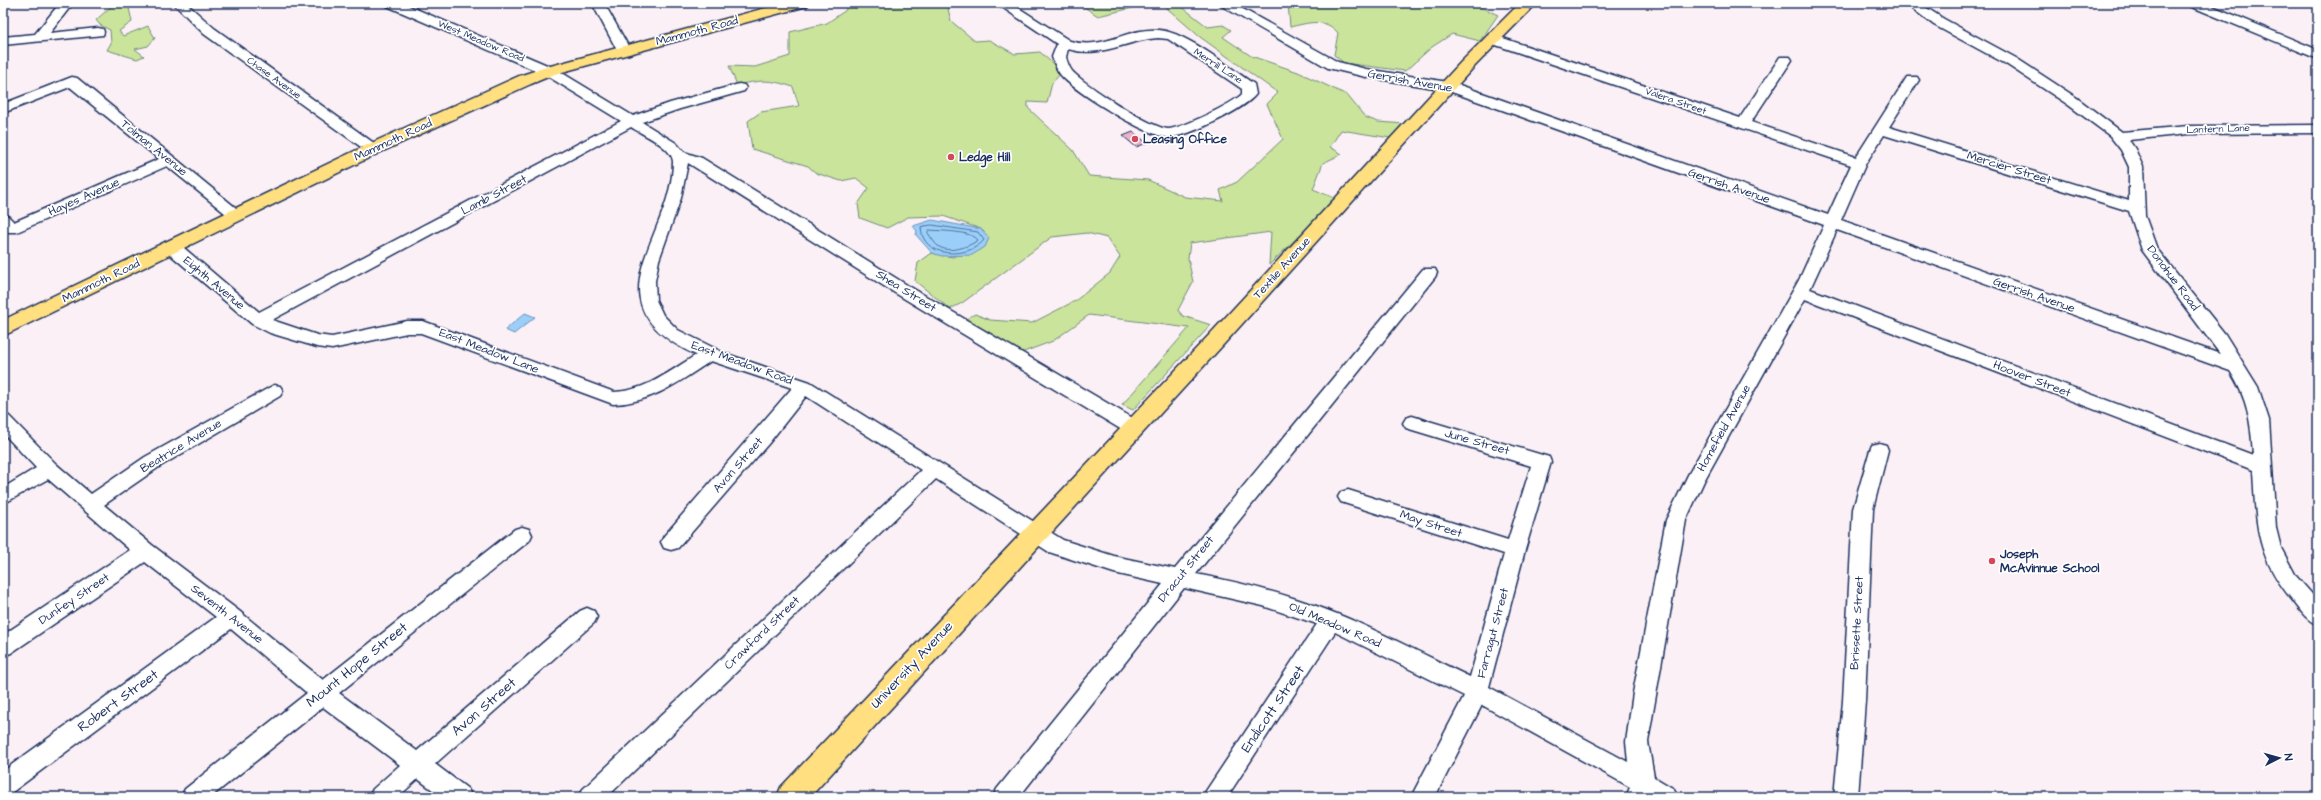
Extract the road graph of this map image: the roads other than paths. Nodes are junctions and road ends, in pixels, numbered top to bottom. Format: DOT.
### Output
graph roads {
  1 [pos="67,3"];
  2 [pos="179,3"];
  3 [pos="598,3"];
  4 [pos="802,3"];
  5 [pos="1002,3"];
  6 [pos="1223,3"];
  7 [pos="1529,3"];
  8 [pos="1911,3"];
  9 [pos="2194,3"];
  10 [pos="398,4"];
  11 [pos="98,32"];
  12 [pos="39,38"];
  13 [pos="1492,39"];
  14 [pos="3,41"];
  15 [pos="1064,43"];
  16 [pos="624,51"];
  17 [pos="2318,55"];
  18 [pos="1785,60"];
  19 [pos="549,71"];
  20 [pos="1912,80"];
  21 [pos="1449,86"];
  22 [pos="739,88"];
  23 [pos="3,108"];
  24 [pos="630,122"];
  25 [pos="1743,124"];
  26 [pos="1881,129"];
  27 [pos="2318,129"];
  28 [pos="2118,137"];
  29 [pos="373,149"];
  30 [pos="679,154"];
  31 [pos="169,160"];
  32 [pos="1859,163"];
  33 [pos="2137,208"];
  34 [pos="236,215"];
  35 [pos="1832,222"];
  36 [pos="6,227"];
  37 [pos="171,246"];
  38 [pos="1429,273"];
  39 [pos="1801,291"];
  40 [pos="258,320"];
  41 [pos="3,329"];
  42 [pos="711,353"];
  43 [pos="2238,367"];
  44 [pos="804,386"];
  45 [pos="274,391"];
  46 [pos="3,421"];
  47 [pos="1412,423"];
  48 [pos="1134,428"];
  49 [pos="1879,450"];
  50 [pos="1542,462"];
  51 [pos="2263,466"];
  52 [pos="50,469"];
  53 [pos="933,470"];
  54 [pos="1348,497"];
  55 [pos="3,498"];
  56 [pos="985,503"];
  57 [pos="90,504"];
  58 [pos="1035,534"];
  59 [pos="522,535"];
  60 [pos="671,542"];
  61 [pos="1514,550"];
  62 [pos="145,551"];
  63 [pos="1178,579"];
  64 [pos="2318,616"];
  65 [pos="232,617"];
  66 [pos="587,617"];
  67 [pos="1331,621"];
  68 [pos="3,647"];
  69 [pos="1478,692"];
  70 [pos="322,693"];
  71 [pos="418,765"];
  72 [pos="3,785"];
  73 [pos="1640,790"];
  74 [pos="193,797"];
  75 [pos="381,797"];
  76 [pos="460,797"];
  77 [pos="591,797"];
  78 [pos="790,797"];
  79 [pos="1005,797"];
  80 [pos="1214,797"];
  81 [pos="1423,797"];
  82 [pos="1666,797"];
  83 [pos="1846,797"];
  1 -- 12 [label="street"];
  2 -- 29 [label="street, Chase Avenue"];
  3 -- 16 [label="street"];
  4 -- 16 [label="main road, Mammoth Road"];
  5 -- 15 [label="street, Merrill Lane"];
  6 -- 21 [label="street, Gerrish Avenue"];
  7 -- 13 [label="main road, Textile Avenue"];
  8 -- 28 [label="street, Donohue Road"];
  9 -- 17 [label="street"];
  10 -- 19 [label="street, West Meadow Road"];
  11 -- 12 [label="street"];
  12 -- 14 [label="street"];
  13 -- 21 [label="main road, Textile Avenue"];
  13 -- 25 [label="street, Valera Street"];
  15 -- 15 [label="street, Merrill Lane"];
  16 -- 19 [label="main road, Mammoth Road"];
  18 -- 25 [label="street"];
  19 -- 24 [label="street"];
  19 -- 29 [label="main road, Mammoth Road"];
  20 -- 26 [label="street, Homefield Avenue"];
  21 -- 35 [label="street, Gerrish Avenue"];
  21 -- 48 [label="main road, Textile Avenue"];
  22 -- 24 [label="street, Lamb Street"];
  23 -- 31 [label="street, Tolman Avenue"];
  24 -- 30 [label="street"];
  24 -- 40 [label="street, Lamb Street"];
  25 -- 32 [label="street, Valera Street"];
  26 -- 32 [label="street, Homefield Avenue"];
  26 -- 33 [label="street, Mercier Street"];
  27 -- 28 [label="street, Lantern Lane"];
  28 -- 33 [label="street, Donohue Road"];
  29 -- 34 [label="main road, Mammoth Road"];
  30 -- 42 [label="street, East Meadow Road"];
  30 -- 48 [label="street, Shea Street"];
  31 -- 34 [label="street, Tolman Avenue"];
  31 -- 36 [label="street, Hayes Avenue"];
  32 -- 35 [label="street, Homefield Avenue"];
  33 -- 43 [label="street, Donohue Road"];
  34 -- 37 [label="main road, Mammoth Road"];
  35 -- 39 [label="street, Homefield Avenue"];
  35 -- 43 [label="street, Gerrish Avenue"];
  37 -- 40 [label="street, Eighth Avenue"];
  37 -- 41 [label="main road, Mammoth Road"];
  38 -- 63 [label="street, Dracut Street"];
  39 -- 51 [label="street, Hoover Street"];
  39 -- 73 [label="street, Homefield Avenue"];
  40 -- 42 [label="street, East Meadow Lane"];
  42 -- 44 [label="street, East Meadow Road"];
  43 -- 51 [label="street, Donohue Road"];
  44 -- 53 [label="street, East Meadow Road"];
  44 -- 60 [label="street, Avon Street"];
  45 -- 57 [label="street, Beatrice Avenue"];
  46 -- 52 [label="street, Seventh Avenue"];
  47 -- 50 [label="street, June Street"];
  48 -- 58 [label="main road, Textile Avenue"];
  49 -- 83 [label="street, Brissette Street"];
  50 -- 61 [label="street, Farragut Street"];
  51 -- 64 [label="street, Donohue Road"];
  52 -- 55 [label="street"];
  52 -- 57 [label="street, Seventh Avenue"];
  53 -- 56 [label="street, East Meadow Road"];
  53 -- 77 [label="street, Crawford Street"];
  54 -- 61 [label="street, May Street"];
  56 -- 58 [label="street, Old Meadow Road"];
  57 -- 62 [label="street, Seventh Avenue"];
  58 -- 63 [label="street, Old Meadow Road"];
  58 -- 78 [label="main road, University Avenue"];
  59 -- 70 [label="street, Mount Hope Street"];
  61 -- 69 [label="street, Farragut Street"];
  62 -- 65 [label="street, Seventh Avenue"];
  62 -- 68 [label="street, Dunfey Street"];
  63 -- 67 [label="street, Old Meadow Road"];
  63 -- 79 [label="street, Dracut Street"];
  65 -- 70 [label="street, Seventh Avenue"];
  65 -- 72 [label="street, Robert Street"];
  66 -- 71 [label="street, Avon Street"];
  67 -- 69 [label="street, Old Meadow Road"];
  67 -- 80 [label="street, Endicott Street"];
  69 -- 73 [label="street, Old Meadow Road"];
  69 -- 81 [label="street, Farragut Street"];
  70 -- 71 [label="street, Seventh Avenue"];
  70 -- 74 [label="street, Mount Hope Street"];
  71 -- 75 [label="street, Avon Street"];
  71 -- 76 [label="street, Seventh Avenue"];
  73 -- 82 [label="street, Old Meadow Road"];
}
